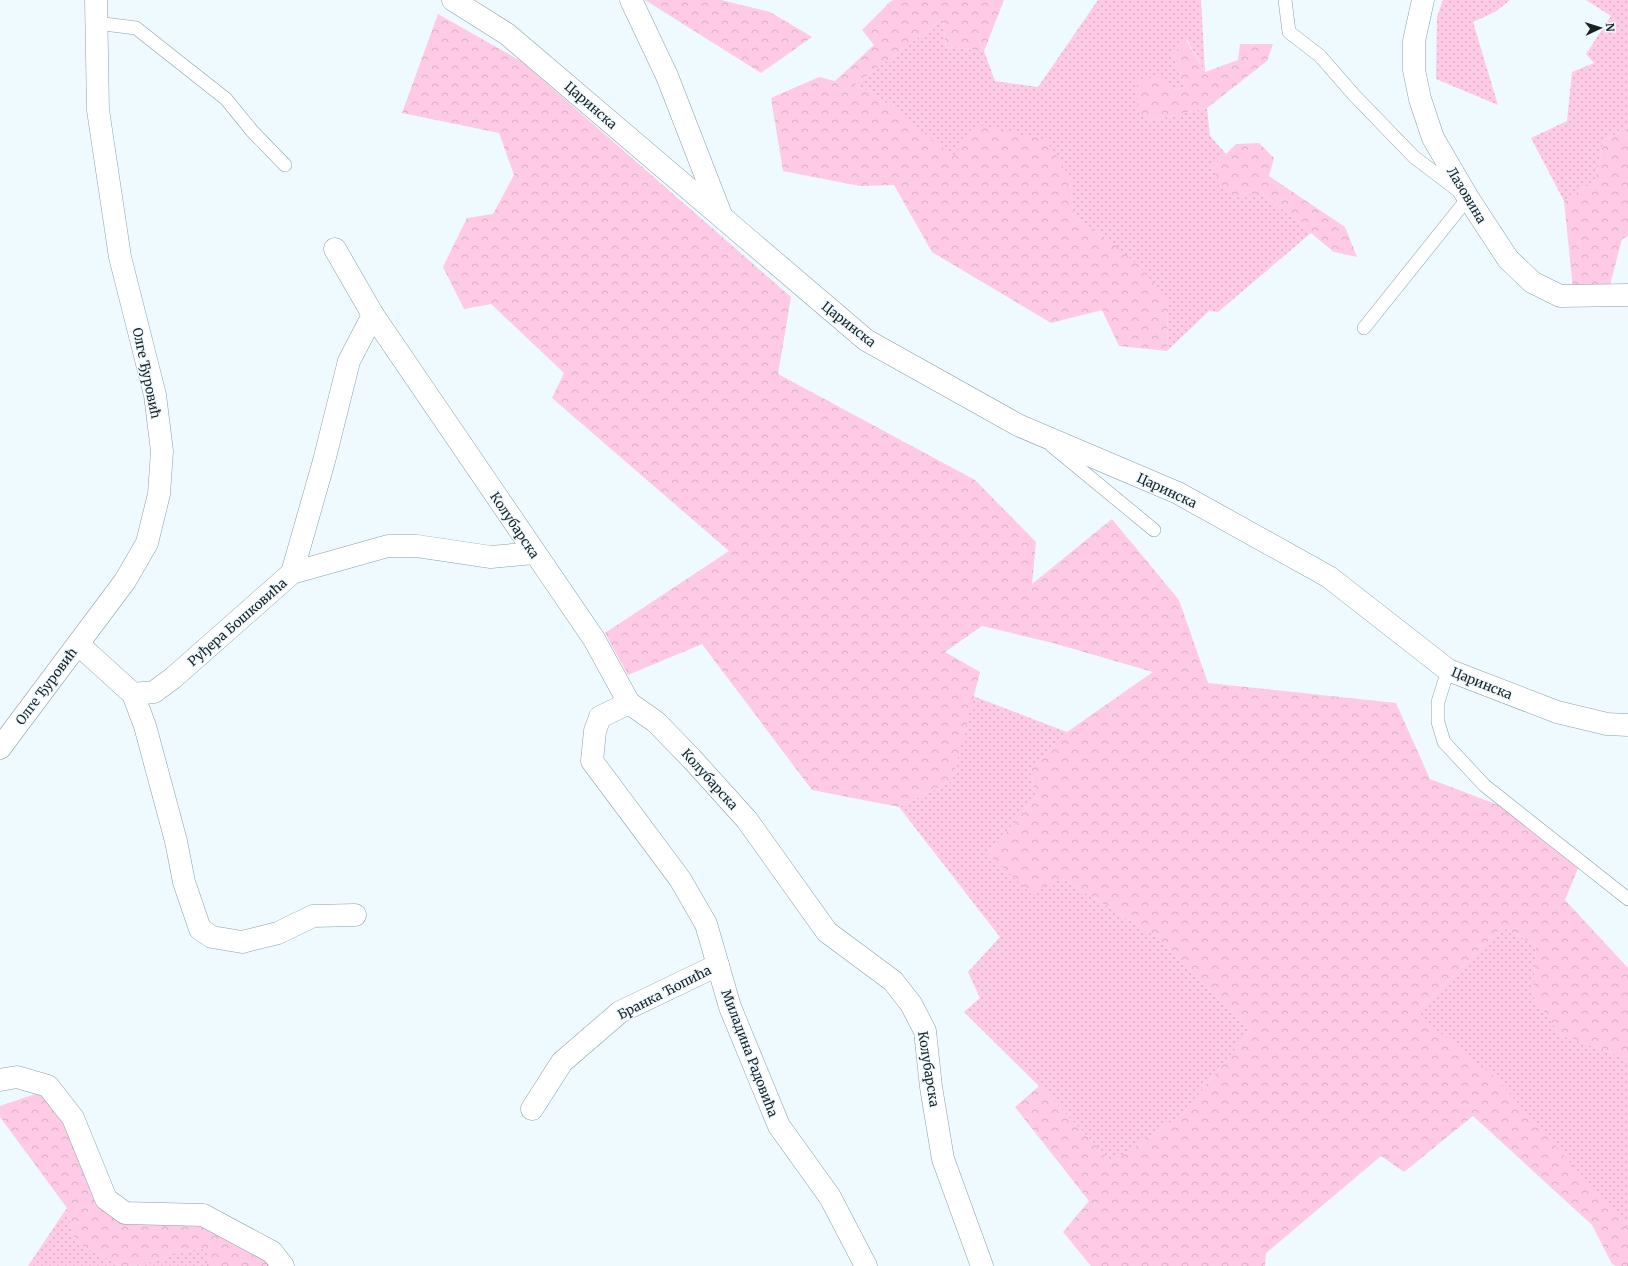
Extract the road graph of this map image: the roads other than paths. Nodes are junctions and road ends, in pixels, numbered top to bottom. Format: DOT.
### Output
graph roads {
  1 [pos="96,0"];
  2 [pos="453,0"];
  3 [pos="631,0"];
  4 [pos="1285,0"];
  5 [pos="1423,0"];
  6 [pos="96,23"];
  7 [pos="285,165"];
  8 [pos="1468,198"];
  9 [pos="722,218"];
  10 [pos="335,249"];
  11 [pos="1628,295"];
  12 [pos="373,315"];
  13 [pos="1364,328"];
  14 [pos="1036,432"];
  15 [pos="1154,530"];
  16 [pos="534,553"];
  17 [pos="292,573"];
  18 [pos="78,644"];
  19 [pos="1448,670"];
  20 [pos="133,694"];
  21 [pos="628,703"];
  22 [pos="1628,725"];
  23 [pos="0,748"];
  24 [pos="1628,899"];
  25 [pos="355,915"];
  26 [pos="718,965"];
  27 [pos="0,1080"];
  28 [pos="532,1109"];
  29 [pos="283,1266"];
  30 [pos="866,1266"];
  31 [pos="982,1266"];
  1 -- 6 [label="street, Олге Ђуровић"];
  2 -- 9 [label="street, Царинска"];
  3 -- 9 [label="street, Царинска"];
  4 -- 8 [label="lane"];
  5 -- 8 [label="street, Лазовина"];
  6 -- 7 [label="lane"];
  6 -- 18 [label="street, Олге Ђуровић"];
  8 -- 11 [label="street, Лазовина"];
  8 -- 13 [label="lane"];
  9 -- 14 [label="street, Царинска"];
  10 -- 12 [label="street, Колубарска"];
  12 -- 16 [label="street, Колубарска"];
  12 -- 17 [label="street"];
  14 -- 15 [label="lane"];
  14 -- 19 [label="street, Царинска"];
  16 -- 17 [label="street, Руђера Бошковића"];
  16 -- 21 [label="street, Колубарска"];
  17 -- 20 [label="street, Руђера Бошковића"];
  18 -- 20 [label="street"];
  18 -- 23 [label="street, Олге Ђуровић"];
  19 -- 22 [label="street, Царинска"];
  19 -- 24 [label="lane"];
  20 -- 25 [label="street"];
  21 -- 26 [label="street, Миладина Радовића"];
  21 -- 31 [label="street, Колубарска"];
  26 -- 28 [label="street, Бранка Ћопића"];
  26 -- 30 [label="street, Миладина Радовића"];
  27 -- 29 [label="street"];
}
